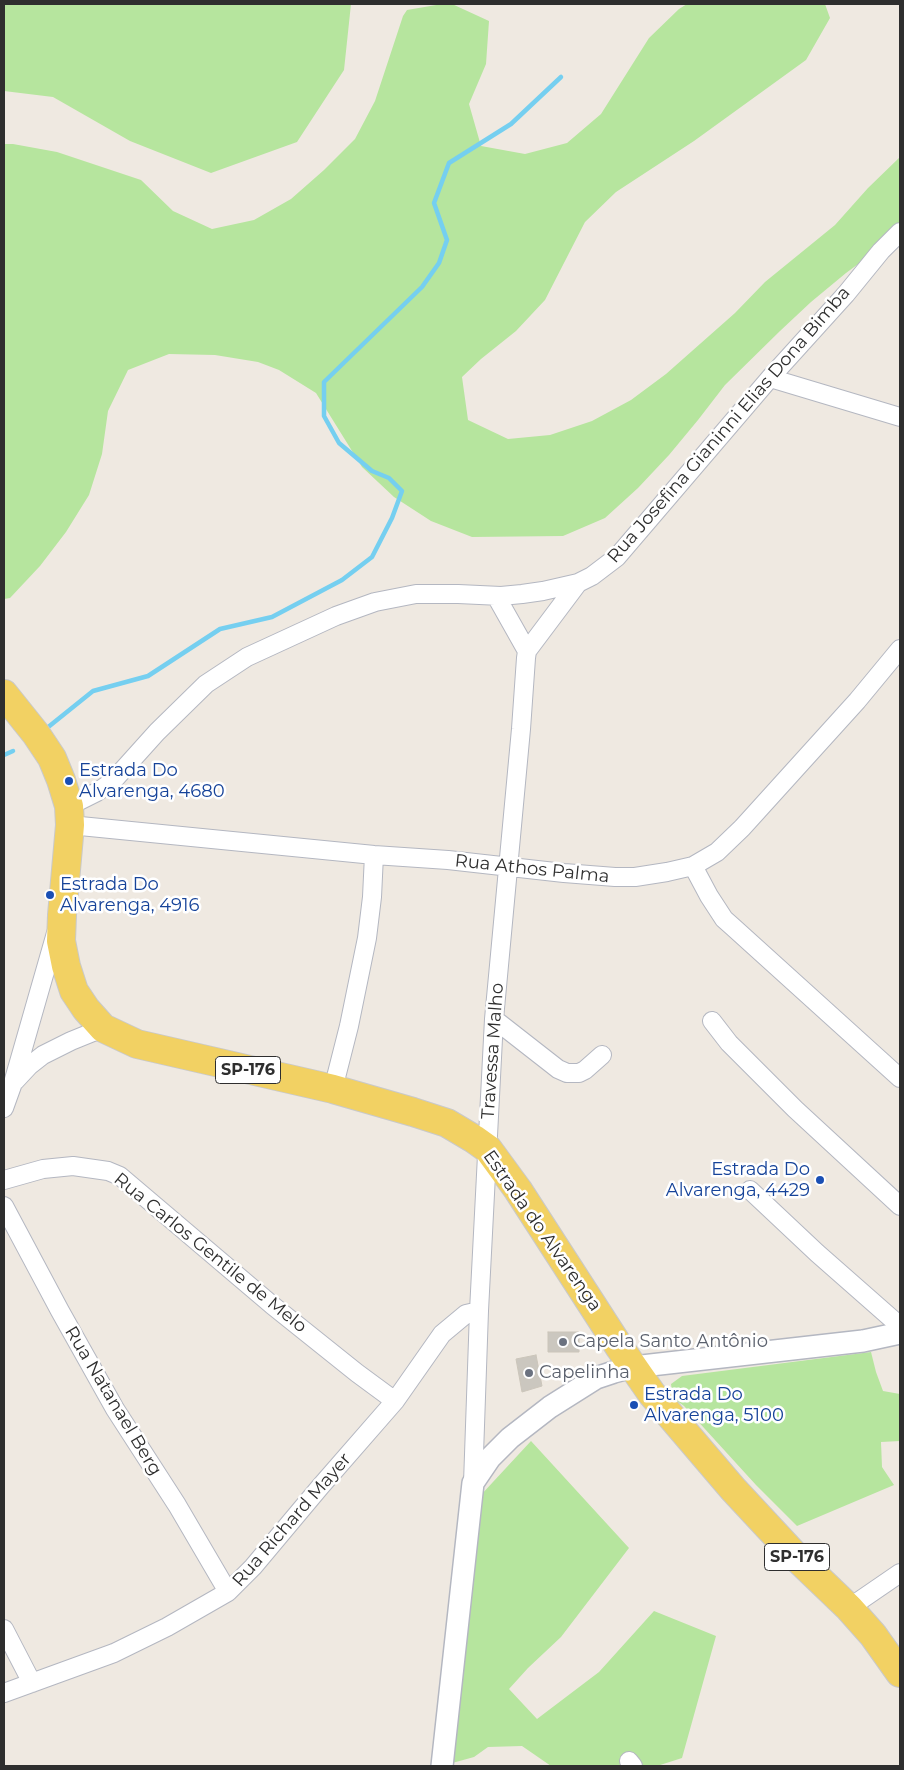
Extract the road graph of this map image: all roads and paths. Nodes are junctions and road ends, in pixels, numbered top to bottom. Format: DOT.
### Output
graph roads {
  1 [pos="900,232"];
  2 [pos="770,378"];
  3 [pos="900,417"];
  4 [pos="578,583"];
  5 [pos="496,596"];
  6 [pos="900,649"];
  7 [pos="527,650"];
  8 [pos="4,694"];
  9 [pos="69,815"];
  10 [pos="374,855"];
  11 [pos="693,866"];
  12 [pos="508,868"];
  13 [pos="62,915"];
  14 [pos="494,1019"];
  15 [pos="712,1021"];
  16 [pos="103,1028"];
  17 [pos="602,1054"];
  18 [pos="900,1078"];
  19 [pos="13,1083"];
  20 [pos="333,1089"];
  21 [pos="4,1108"];
  22 [pos="488,1149"];
  23 [pos="4,1180"];
  24 [pos="750,1190"];
  25 [pos="4,1206"];
  26 [pos="900,1206"];
  27 [pos="479,1311"];
  28 [pos="900,1326"];
  29 [pos="900,1333"];
  30 [pos="633,1367"];
  31 [pos="395,1401"];
  32 [pos="473,1483"];
  33 [pos="900,1574"];
  34 [pos="228,1592"];
  35 [pos="849,1608"];
  36 [pos="4,1629"];
  37 [pos="900,1673"];
  38 [pos="32,1682"];
  39 [pos="4,1693"];
  40 [pos="442,1766"];
  1 -- 2 [label="street, Rua Josefina Gianinni Elias Dona Bimba"];
  2 -- 3 [label="street"];
  2 -- 4 [label="street, Rua Josefina Gianinni Elias Dona Bimba"];
  4 -- 5 [label="street, Rua Josefina Gianinni Elias Dona Bimba"];
  4 -- 7 [label="street"];
  5 -- 7 [label="street"];
  5 -- 9 [label="street, Rua Josefina Gianinni Elias Dona Bimba"];
  6 -- 11 [label="street, Rua Athos Palma"];
  7 -- 12 [label="street, Travessa Malho"];
  8 -- 9 [label="main road, Estrada do Alvarenga / SP-176"];
  9 -- 10 [label="street, Rua Athos Palma"];
  9 -- 13 [label="main road, Estrada do Alvarenga / SP-176"];
  10 -- 12 [label="street, Rua Athos Palma"];
  10 -- 20 [label="street"];
  11 -- 12 [label="street, Rua Athos Palma"];
  11 -- 18 [label="street"];
  12 -- 14 [label="street, Travessa Malho"];
  13 -- 16 [label="main road, Estrada do Alvarenga / SP-176"];
  13 -- 19 [label="street"];
  14 -- 17 [label="street"];
  14 -- 22 [label="street, Travessa Malho"];
  15 -- 26 [label="street"];
  16 -- 19 [label="street"];
  16 -- 20 [label="main road, Estrada do Alvarenga / SP-176"];
  19 -- 21 [label="street"];
  20 -- 22 [label="main road, Estrada do Alvarenga / SP-176"];
  22 -- 27 [label="street, Travessa Malho"];
  22 -- 30 [label="main road, Estrada do Alvarenga / SP-176"];
  23 -- 31 [label="street, Rua Carlos Gentile de Melo"];
  24 -- 28 [label="street"];
  25 -- 34 [label="street, Rua Natanael Berg"];
  27 -- 31 [label="street, Rua Richard Mayer"];
  27 -- 32 [label="street, Travessa Malho"];
  29 -- 30 [label="street"];
  30 -- 32 [label="street"];
  30 -- 35 [label="main road, Estrada do Alvarenga / SP-176"];
  31 -- 34 [label="street, Rua Richard Mayer"];
  32 -- 40 [label="street"];
  33 -- 35 [label="street"];
  34 -- 38 [label="street, Rua Richard Mayer"];
  35 -- 37 [label="main road, Estrada do Alvarenga / SP-176"];
  36 -- 38 [label="street"];
  38 -- 39 [label="street, Rua Richard Mayer"];
}
